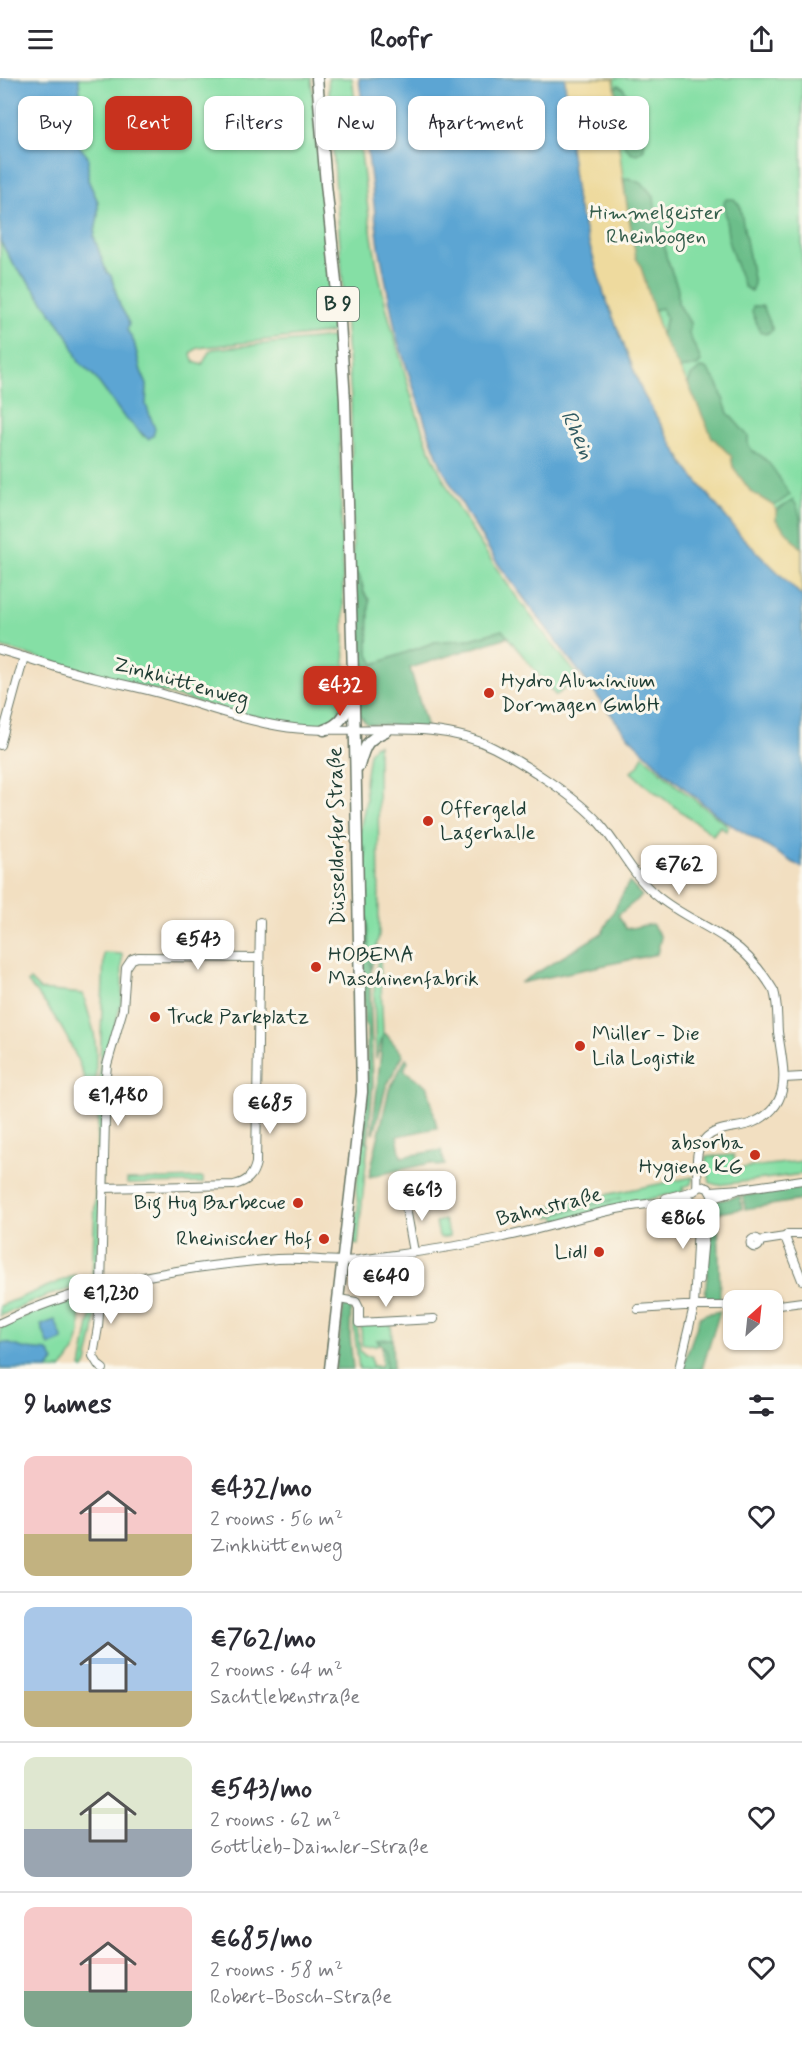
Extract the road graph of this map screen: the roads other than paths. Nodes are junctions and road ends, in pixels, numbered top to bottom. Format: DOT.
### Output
graph roads {
  1 [pos="317,78"];
  2 [pos="0,650"];
  3 [pos="24,657"];
  4 [pos="354,688"];
  5 [pos="324,730"];
  6 [pos="355,730"];
  7 [pos="386,731"];
  8 [pos="0,745"];
  9 [pos="356,778"];
  10 [pos="260,921"];
  11 [pos="259,958"];
  12 [pos="802,1077"];
  13 [pos="784,1078"];
  14 [pos="802,1180"];
  15 [pos="103,1188"];
  16 [pos="702,1195"];
  17 [pos="404,1197"];
  18 [pos="802,1234"];
  19 [pos="785,1237"];
  20 [pos="759,1241"];
  21 [pos="414,1252"];
  22 [pos="343,1262"];
  23 [pos="802,1280"];
  24 [pos="101,1288"];
  25 [pos="339,1299"];
  26 [pos="802,1302"];
  27 [pos="783,1305"];
  28 [pos="694,1306"];
  29 [pos="723,1306"];
  30 [pos="638,1309"];
  31 [pos="434,1319"];
  32 [pos="0,1323"];
  33 [pos="103,1369"];
  34 [pos="330,1369"];
  35 [pos="679,1369"];
  1 -- 4 [label="main road, B 9"];
  2 -- 3 [label="street, Zinkhüttenweg"];
  3 -- 5 [label="street, Zinkhüttenweg"];
  3 -- 8 [label="street"];
  4 -- 5 [label="main road"];
  4 -- 6 [label="main road, B 9"];
  5 -- 6 [label="street, Zinkhüttenweg"];
  6 -- 7 [label="street, Zinkhüttenweg"];
  6 -- 9 [label="main road, Düsseldorfer Straße / B 9"];
  7 -- 9 [label="main road"];
  7 -- 13 [label="street, Zinkhüttenweg"];
  9 -- 22 [label="main road, Düsseldorfer Straße / B 9"];
  10 -- 11 [label="street"];
  11 -- 15 [label="street"];
  11 -- 15 [label="street"];
  12 -- 13 [label="street"];
  13 -- 16 [label="street"];
  14 -- 16 [label="street, Bahnstraße"];
  15 -- 24 [label="street"];
  16 -- 21 [label="street, Bahnstraße"];
  16 -- 28 [label="street"];
  17 -- 21 [label="street"];
  18 -- 19 [label="street"];
  19 -- 20 [label="street"];
  19 -- 23 [label="street"];
  21 -- 22 [label="street, Bahnstraße"];
  22 -- 24 [label="street, Bahnstraße"];
  22 -- 25 [label="main road, Düsseldorfer Straße / B 9"];
  24 -- 32 [label="street, Bahnstraße"];
  24 -- 33 [label="street"];
  25 -- 31 [label="street"];
  25 -- 34 [label="main road, Düsseldorfer Straße / B 9"];
  26 -- 27 [label="street"];
  28 -- 29 [label="street"];
  28 -- 30 [label="street"];
  28 -- 35 [label="street"];
}
